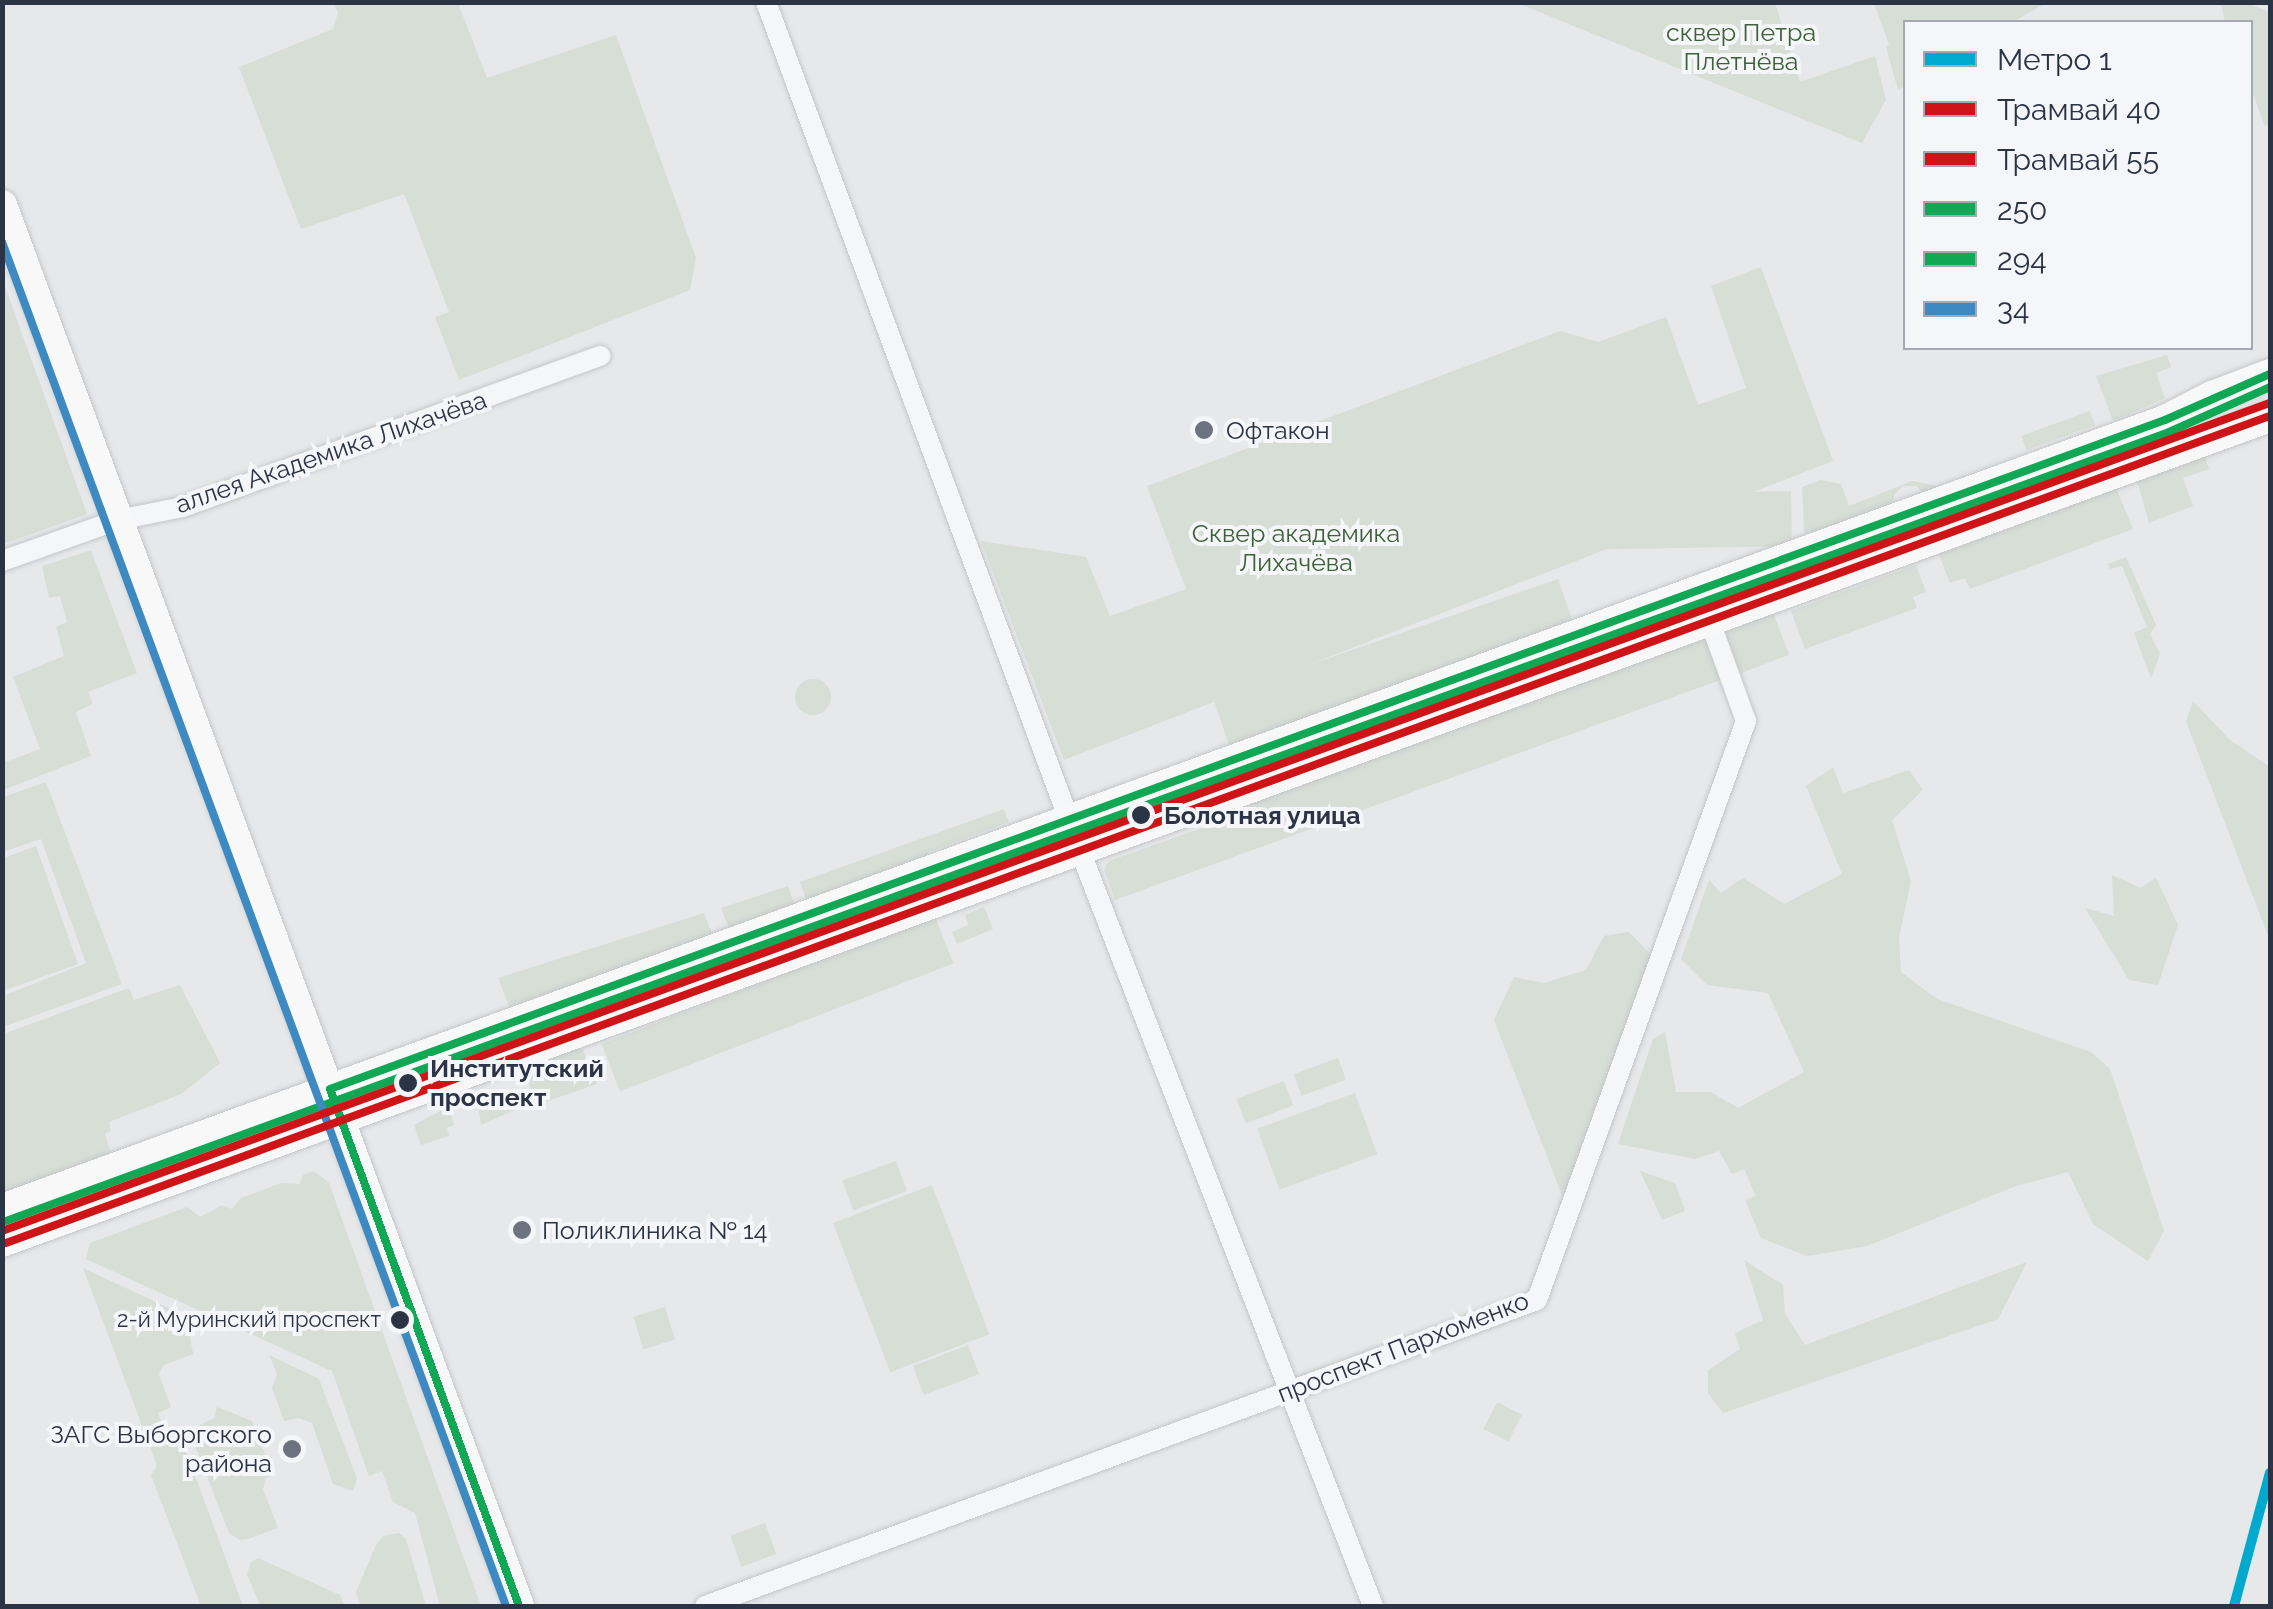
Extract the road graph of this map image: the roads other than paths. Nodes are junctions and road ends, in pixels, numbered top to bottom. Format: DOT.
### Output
graph roads {
  1 [pos="766,2"];
  2 [pos="2,206"];
  3 [pos="601,356"];
  4 [pos="2270,374"];
  5 [pos="2270,418"];
  6 [pos="118,520"];
  7 [pos="2,561"];
  8 [pos="1709,619"];
  9 [pos="1074,833"];
  10 [pos="336,1103"];
  11 [pos="2,1209"];
  12 [pos="2,1242"];
  13 [pos="1291,1389"];
  14 [pos="520,1606"];
  15 [pos="705,1606"];
  16 [pos="1374,1606"];
  1 -- 9 [label="street"];
  2 -- 6 [label="main road"];
  3 -- 6 [label="street, аллея Академика Лихачёва"];
  4 -- 9 [label="main road"];
  5 -- 8 [label="main road"];
  6 -- 7 [label="street, аллея Академика Лихачёва"];
  6 -- 10 [label="main road"];
  8 -- 9 [label="main road"];
  8 -- 13 [label="street, проспект Пархоменко"];
  9 -- 10 [label="main road"];
  9 -- 13 [label="street"];
  10 -- 11 [label="main road"];
  10 -- 12 [label="main road"];
  10 -- 14 [label="main road"];
  13 -- 15 [label="street, проспект Пархоменко"];
  13 -- 16 [label="street"];
}
